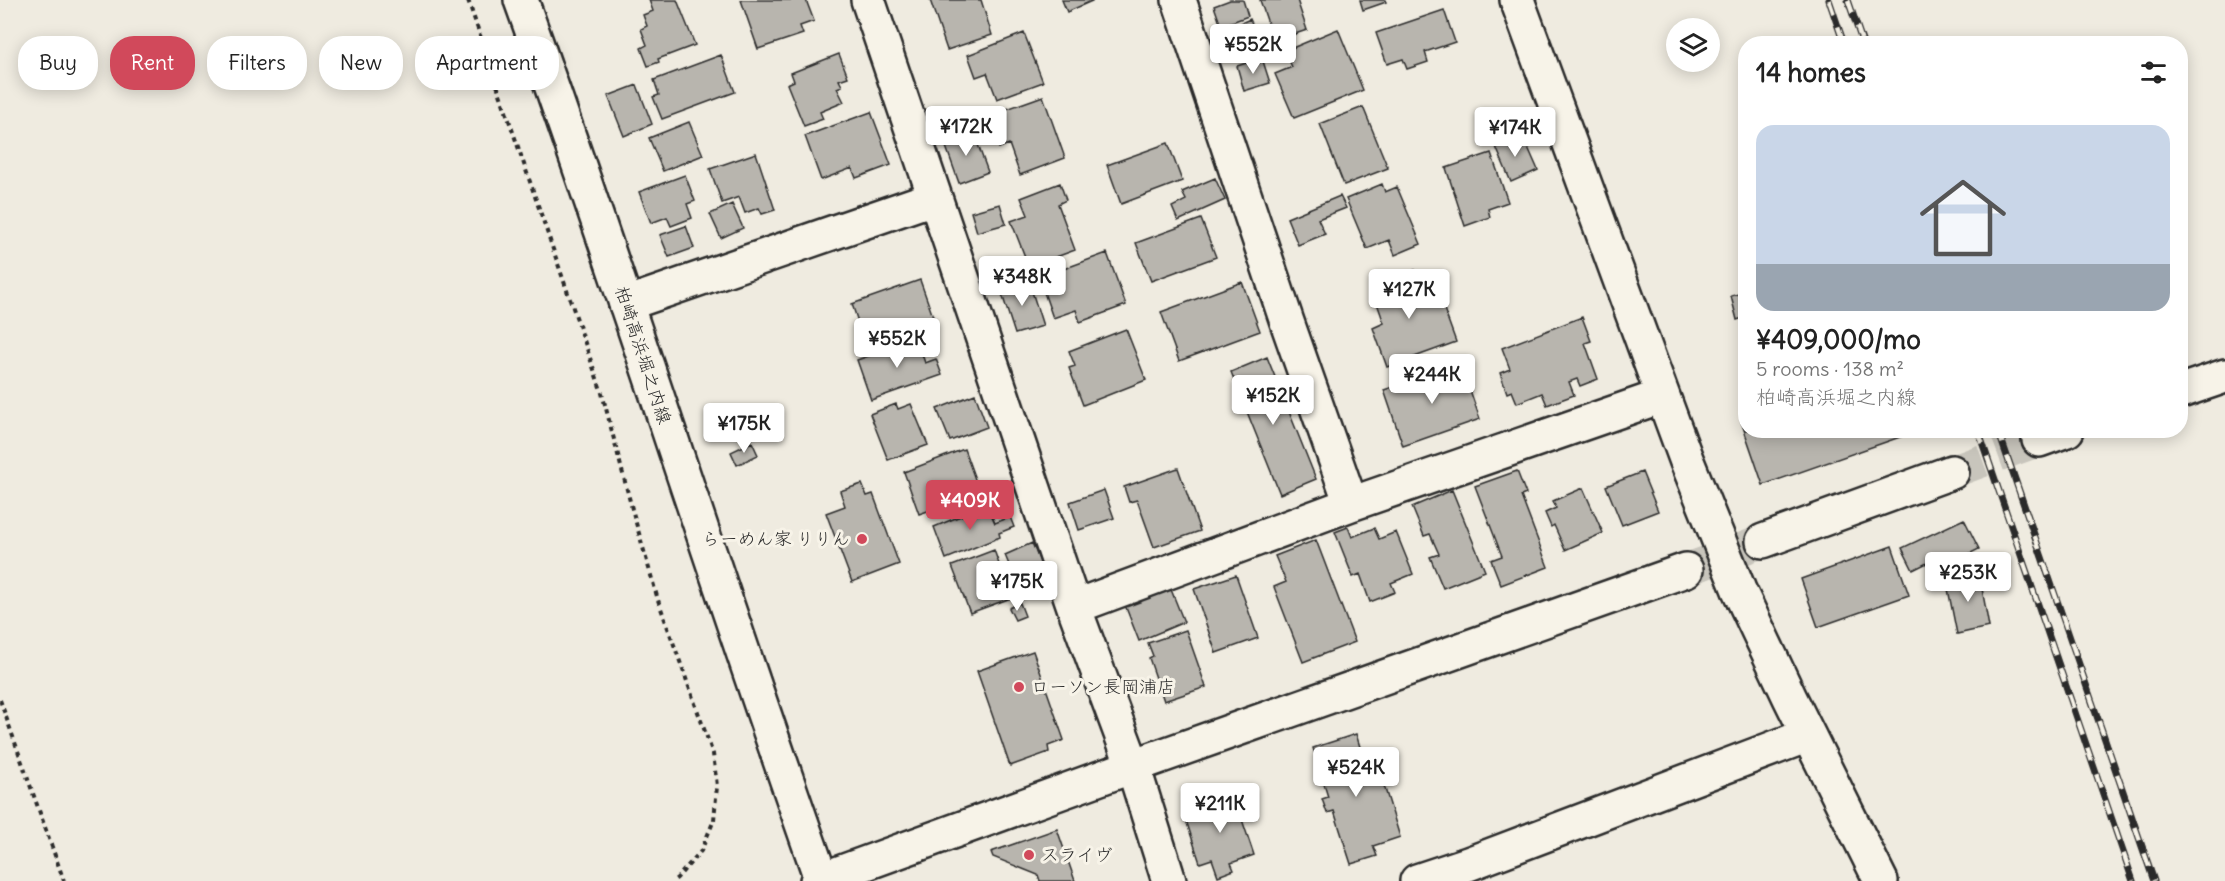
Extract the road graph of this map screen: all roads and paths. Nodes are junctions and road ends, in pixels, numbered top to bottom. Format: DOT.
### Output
graph roads {
  1 [pos="468,0"];
  2 [pos="520,0"];
  3 [pos="868,0"];
  4 [pos="1179,0"];
  5 [pos="1517,0"];
  6 [pos="933,198"];
  7 [pos="626,304"];
  8 [pos="2225,376"];
  9 [pos="2188,389"];
  10 [pos="1662,396"];
  11 [pos="1952,472"];
  12 [pos="1351,504"];
  13 [pos="1763,541"];
  14 [pos="1686,570"];
  15 [pos="1074,607"];
  16 [pos="0,700"];
  17 [pos="1808,735"];
  18 [pos="1133,766"];
  19 [pos="1470,873"];
  20 [pos="820,880"];
  21 [pos="64,881"];
  22 [pos="673,881"];
  23 [pos="1169,881"];
  24 [pos="1417,881"];
  25 [pos="1881,881"];
  1 -- 22 [label="path"];
  2 -- 7 [label="street, 柏崎高浜堀之内線"];
  3 -- 6 [label="street"];
  4 -- 12 [label="street"];
  5 -- 10 [label="street"];
  6 -- 7 [label="street"];
  6 -- 15 [label="street"];
  7 -- 20 [label="street, 柏崎高浜堀之内線"];
  8 -- 9 [label="street"];
  10 -- 12 [label="street"];
  10 -- 17 [label="street"];
  11 -- 13 [label="street"];
  12 -- 15 [label="street"];
  14 -- 18 [label="street"];
  15 -- 18 [label="street"];
  16 -- 21 [label="path"];
  17 -- 19 [label="street"];
  17 -- 25 [label="street"];
  18 -- 20 [label="street"];
  18 -- 23 [label="street"];
  19 -- 24 [label="street"];
}
